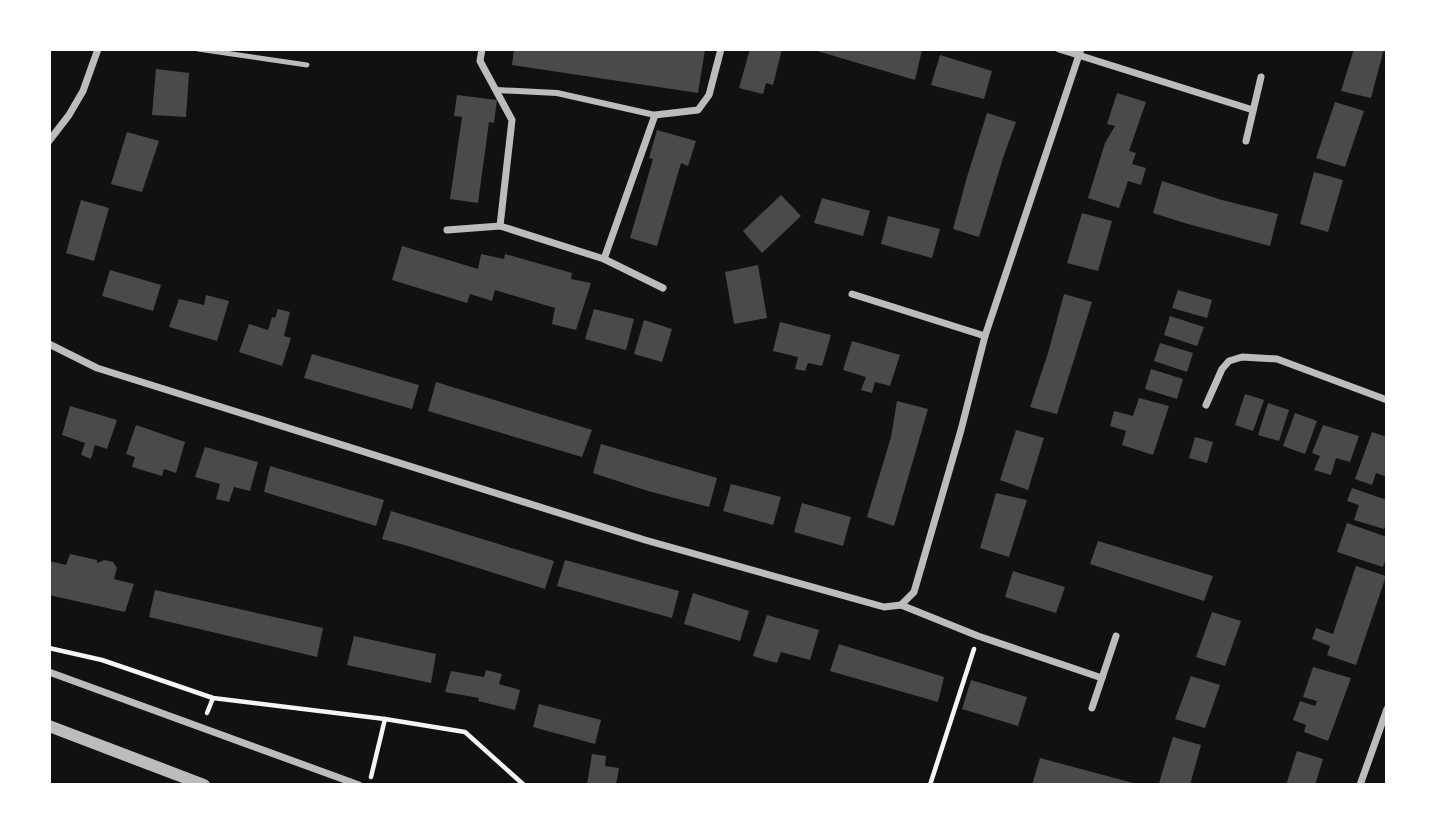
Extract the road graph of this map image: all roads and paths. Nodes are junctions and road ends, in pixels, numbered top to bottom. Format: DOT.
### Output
graph roads {
  1 [pos="98,49"];
  2 [pos="198,49"];
  3 [pos="482,49"];
  4 [pos="721,49"];
  5 [pos="1059,49"];
  6 [pos="1080,52"];
  7 [pos="307,65"];
  8 [pos="1261,78"];
  9 [pos="497,90"];
  10 [pos="1253,110"];
  11 [pos="655,115"];
  12 [pos="49,141"];
  13 [pos="1246,141"];
  14 [pos="500,226"];
  15 [pos="447,230"];
  16 [pos="604,259"];
  17 [pos="663,288"];
  18 [pos="852,294"];
  19 [pos="985,336"];
  20 [pos="49,344"];
  21 [pos="1387,400"];
  22 [pos="1206,405"];
  23 [pos="901,605"];
  24 [pos="978,636"];
  25 [pos="1116,636"];
  26 [pos="49,648"];
  27 [pos="49,672"];
  28 [pos="1102,678"];
  29 [pos="1092,708"];
  30 [pos="1387,709"];
  31 [pos="385,719"];
  32 [pos="49,726"];
  33 [pos="375,762"];
  34 [pos="204,785"];
  35 [pos="359,785"];
  36 [pos="524,785"];
  37 [pos="930,785"];
  38 [pos="1360,785"];
  1 -- 12 [label="street"];
  2 -- 7 [label="lane"];
  3 -- 9 [label="street"];
  4 -- 11 [label="street"];
  5 -- 6 [label="street"];
  6 -- 10 [label="street"];
  6 -- 19 [label="street"];
  8 -- 10 [label="street"];
  9 -- 11 [label="street"];
  9 -- 14 [label="street"];
  10 -- 13 [label="street"];
  11 -- 16 [label="street"];
  14 -- 15 [label="street"];
  14 -- 16 [label="street"];
  16 -- 17 [label="street"];
  18 -- 19 [label="street"];
  19 -- 23 [label="street"];
  20 -- 23 [label="street"];
  21 -- 22 [label="street"];
  23 -- 24 [label="street"];
  24 -- 28 [label="street"];
  24 -- 37 [label="path"];
  25 -- 28 [label="street"];
  26 -- 31 [label="path"];
  27 -- 35 [label="street"];
  28 -- 29 [label="street"];
  30 -- 38 [label="street"];
  31 -- 33 [label="path"];
  31 -- 36 [label="path"];
  32 -- 34 [label="street"];
}
